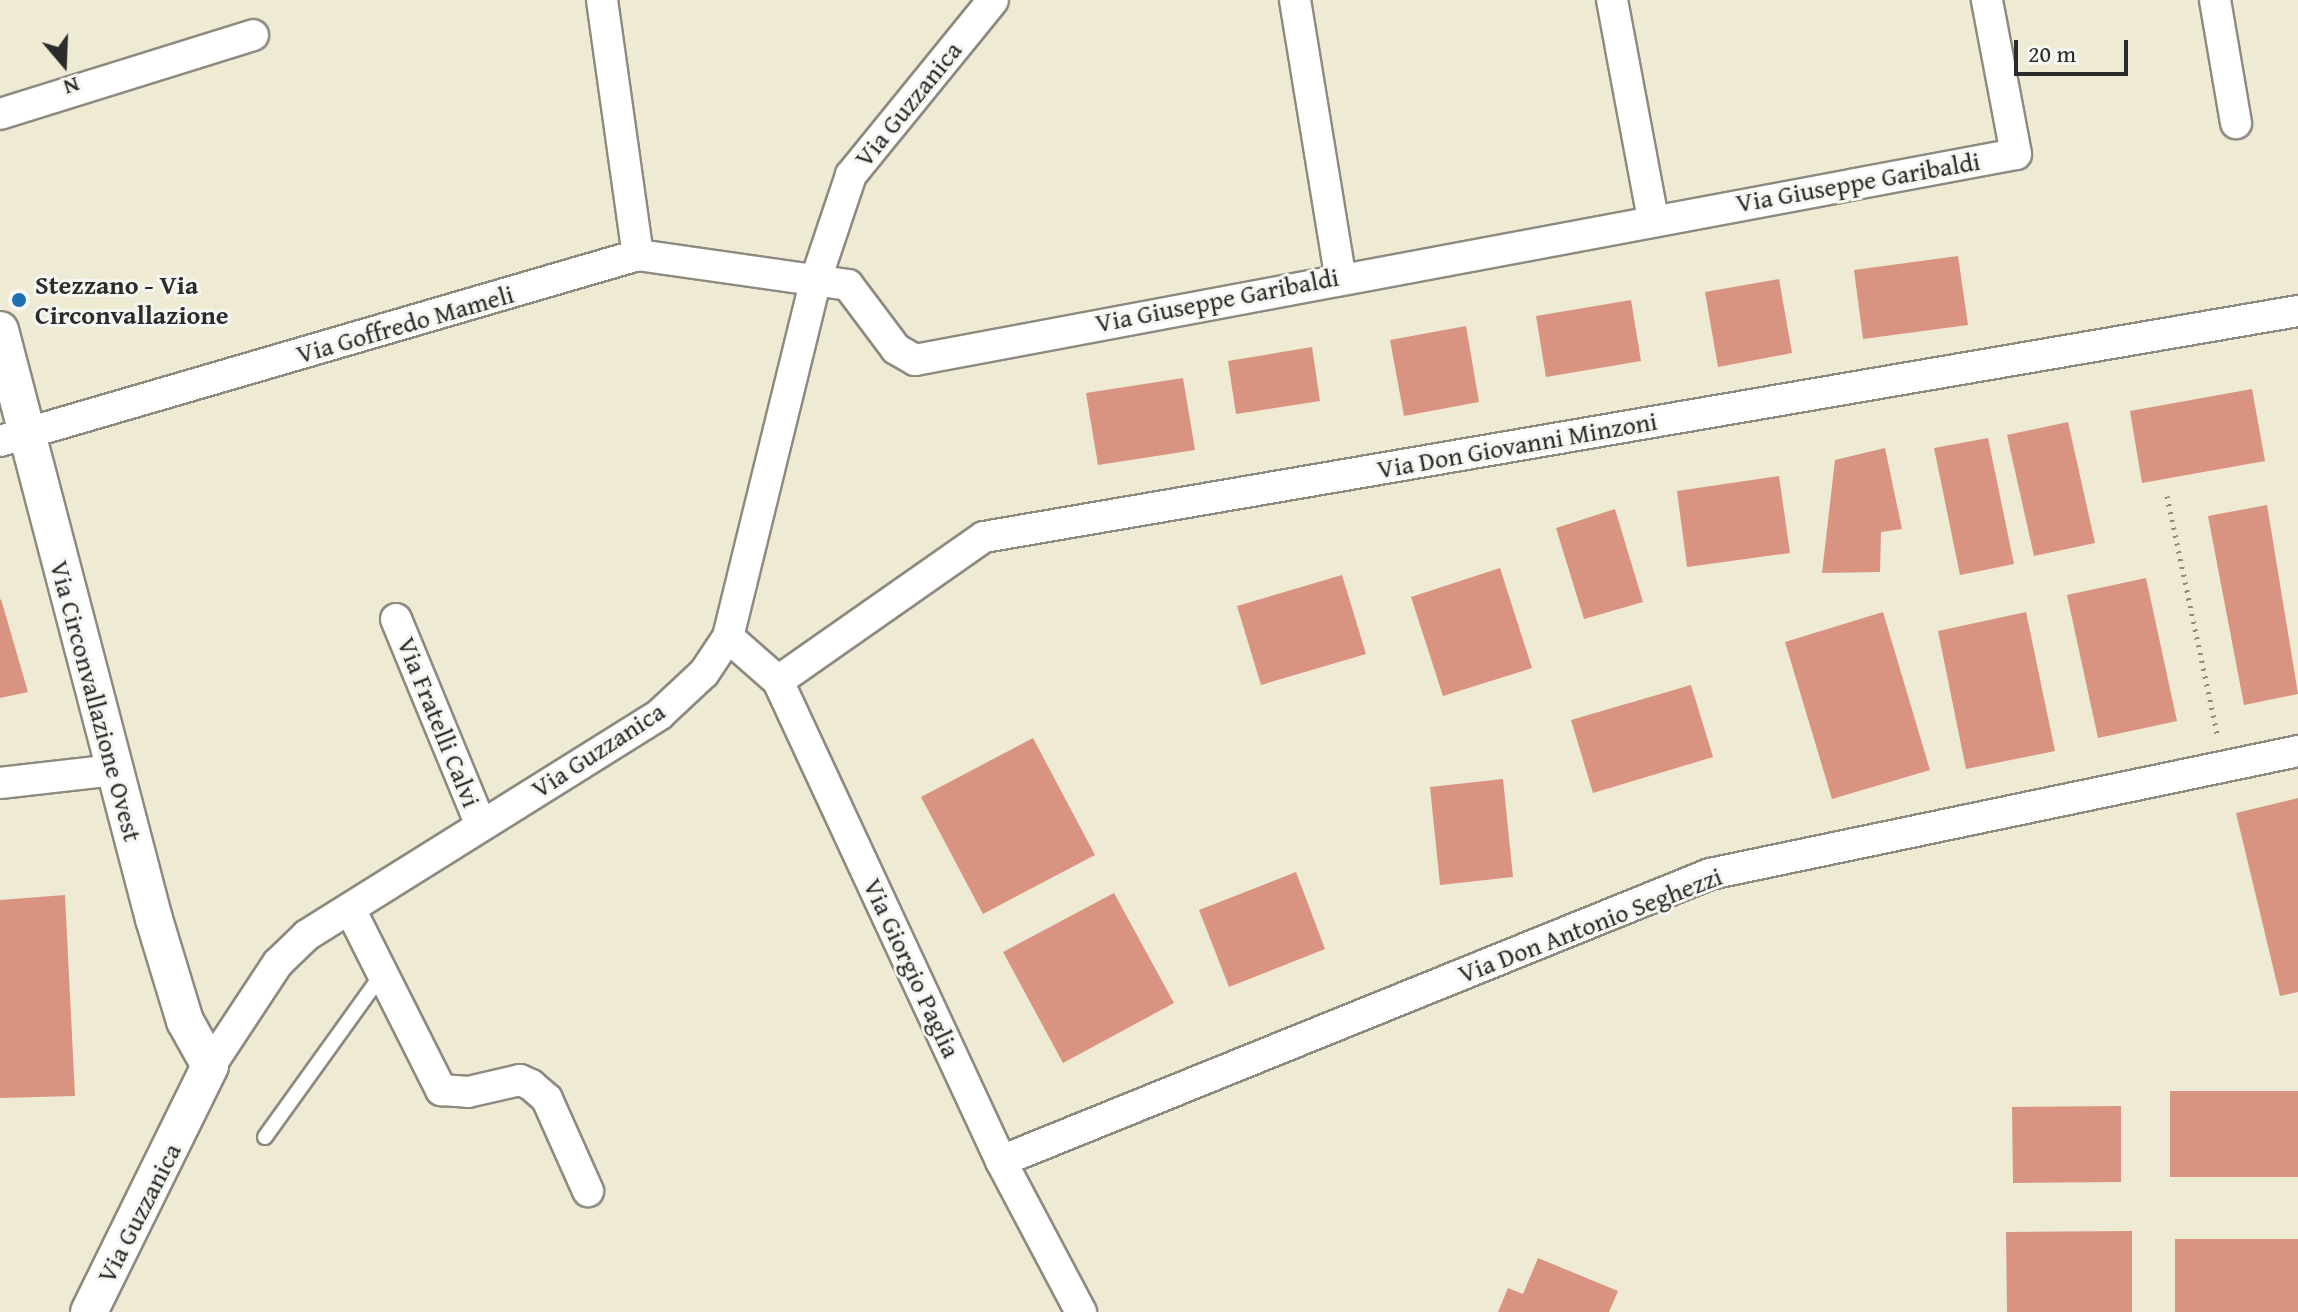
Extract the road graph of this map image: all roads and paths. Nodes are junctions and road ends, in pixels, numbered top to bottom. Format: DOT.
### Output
graph roads {
  1 [pos="602,0"];
  2 [pos="993,0"];
  3 [pos="1295,0"];
  4 [pos="1612,0"];
  5 [pos="1987,0"];
  6 [pos="2215,0"];
  7 [pos="253,35"];
  8 [pos="0,114"];
  9 [pos="2236,123"];
  10 [pos="1653,219"];
  11 [pos="638,255"];
  12 [pos="1340,275"];
  13 [pos="815,282"];
  14 [pos="2298,311"];
  15 [pos="0,330"];
  16 [pos="14,439"];
  17 [pos="2167,496"];
  18 [pos="396,619"];
  19 [pos="728,637"];
  20 [pos="778,681"];
  21 [pos="2298,751"];
  22 [pos="2224,766"];
  23 [pos="114,770"];
  24 [pos="0,783"];
  25 [pos="481,825"];
  26 [pos="350,909"];
  27 [pos="382,973"];
  28 [pos="210,1066"];
  29 [pos="265,1137"];
  30 [pos="1001,1161"];
  31 [pos="588,1191"];
  32 [pos="89,1312"];
  33 [pos="1081,1312"];
  1 -- 11 [label="street"];
  2 -- 13 [label="street, Via Guzzanica"];
  3 -- 12 [label="street"];
  4 -- 10 [label="street"];
  5 -- 10 [label="street, Via Giuseppe Garibaldi"];
  6 -- 9 [label="street"];
  7 -- 8 [label="street"];
  10 -- 12 [label="street, Via Giuseppe Garibaldi"];
  11 -- 13 [label="street, Via Goffredo Mameli"];
  11 -- 16 [label="street, Via Goffredo Mameli"];
  12 -- 13 [label="street, Via Giuseppe Garibaldi"];
  13 -- 19 [label="street, Via Guzzanica"];
  14 -- 20 [label="street, Via Don Giovanni Minzoni"];
  15 -- 16 [label="street, Via Circonvallazione Ovest"];
  16 -- 23 [label="street, Via Circonvallazione Ovest"];
  17 -- 22 [label="path"];
  18 -- 25 [label="street, Via Fratelli Calvi"];
  19 -- 20 [label="street, Via Giorgio Paglia"];
  19 -- 25 [label="street, Via Guzzanica"];
  20 -- 30 [label="street, Via Giorgio Paglia"];
  21 -- 22 [label="street, Via Don Antonio Seghezzi"];
  22 -- 30 [label="street, Via Don Antonio Seghezzi"];
  23 -- 24 [label="street"];
  23 -- 28 [label="street, Via Circonvallazione Ovest"];
  25 -- 26 [label="street, Via Guzzanica"];
  26 -- 27 [label="street"];
  26 -- 28 [label="street, Via Guzzanica"];
  27 -- 29 [label="lane"];
  27 -- 31 [label="street"];
  28 -- 32 [label="street, Via Guzzanica"];
  30 -- 33 [label="street, Via Giorgio Paglia"];
}
